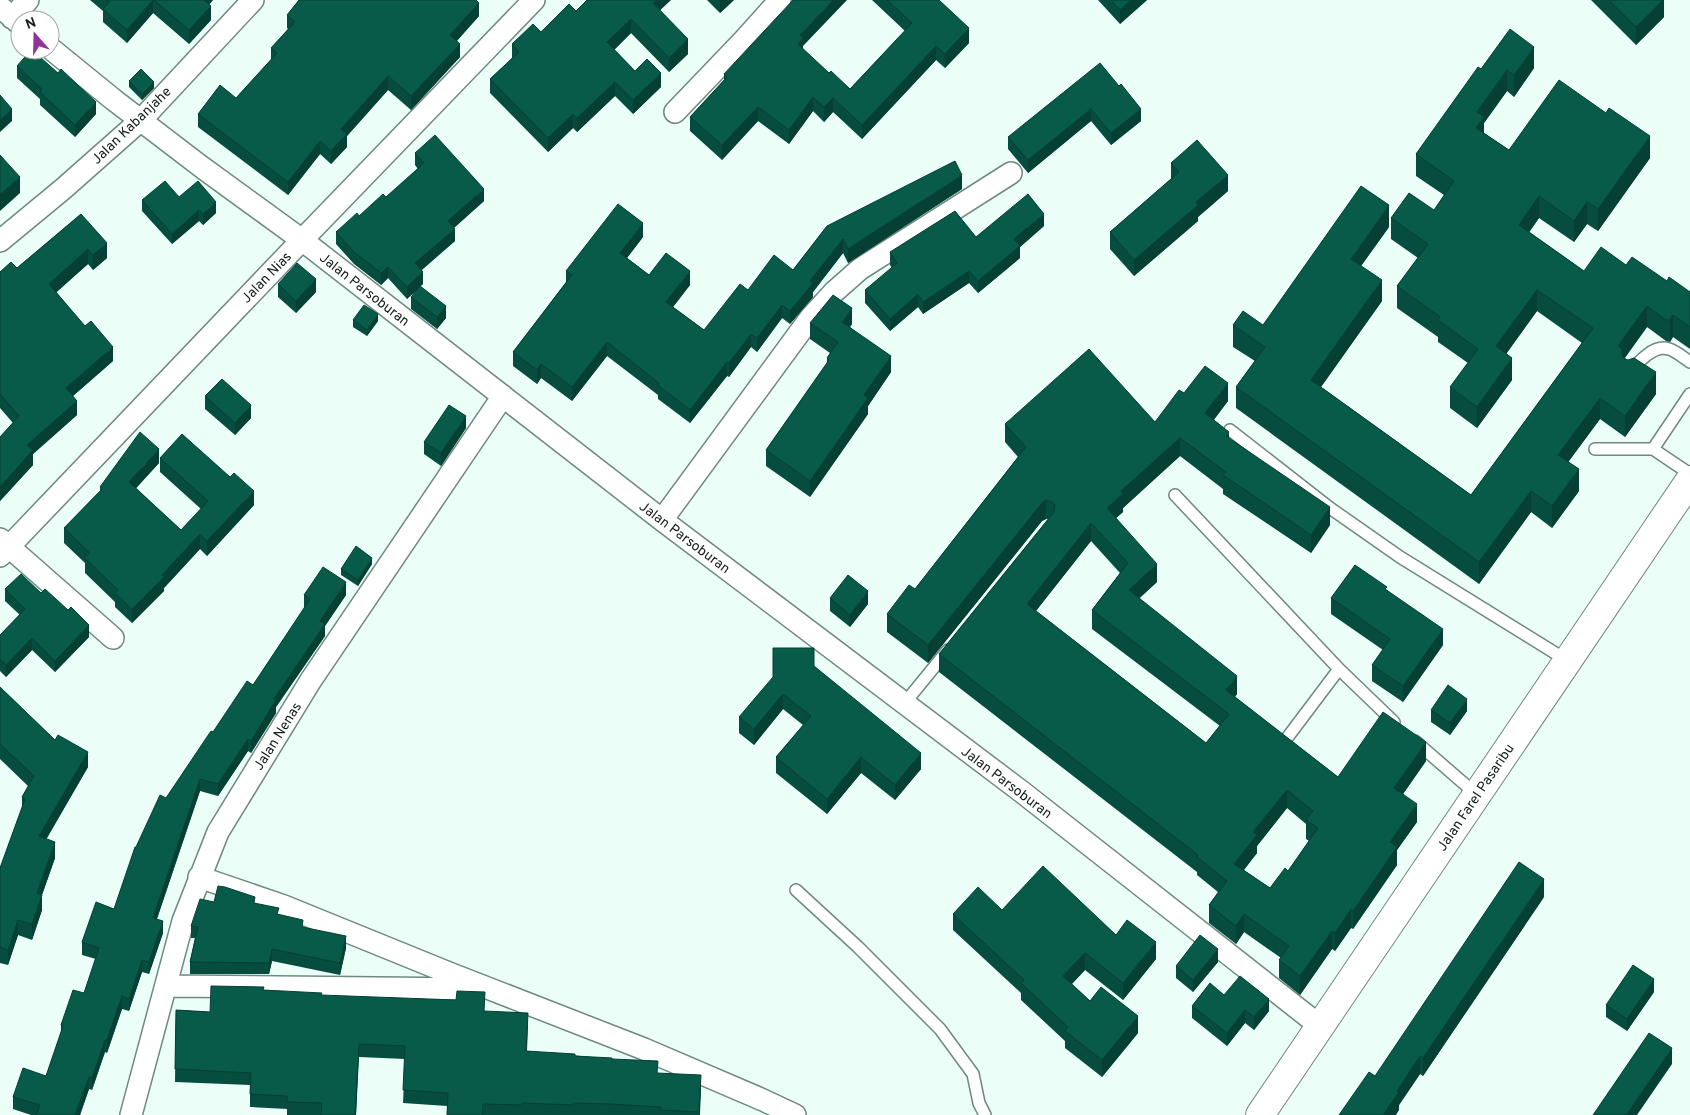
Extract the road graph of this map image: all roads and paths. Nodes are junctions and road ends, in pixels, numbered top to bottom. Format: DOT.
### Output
graph roads {
  1 [pos="28,0"];
  2 [pos="253,0"];
  3 [pos="534,0"];
  4 [pos="780,0"];
  5 [pos="17,10"];
  6 [pos="60,56"];
  7 [pos="675,112"];
  8 [pos="141,120"];
  9 [pos="1011,173"];
  10 [pos="302,240"];
  11 [pos="0,241"];
  12 [pos="1690,362"];
  13 [pos="1630,374"];
  14 [pos="1690,394"];
  15 [pos="503,396"];
  16 [pos="1230,430"];
  17 [pos="1595,449"];
  18 [pos="1653,449"];
  19 [pos="1690,474"];
  20 [pos="1690,480"];
  21 [pos="1175,495"];
  22 [pos="662,520"];
  23 [pos="3,547"];
  24 [pos="113,638"];
  25 [pos="954,642"];
  26 [pos="1568,661"];
  27 [pos="1338,669"];
  28 [pos="904,704"];
  29 [pos="1284,742"];
  30 [pos="1476,794"];
  31 [pos="199,877"];
  32 [pos="796,890"];
  33 [pos="166,986"];
  34 [pos="489,989"];
  35 [pos="1320,1026"];
  36 [pos="131,1115"];
  37 [pos="795,1115"];
  38 [pos="985,1115"];
  39 [pos="1260,1115"];
  1 -- 5 [label="street"];
  2 -- 8 [label="street, Jalan Kabanjahe"];
  3 -- 10 [label="street, Jalan Nias"];
  4 -- 7 [label="street"];
  6 -- 8 [label="street, Jalan Parsoburan"];
  8 -- 10 [label="street, Jalan Parsoburan"];
  8 -- 11 [label="street, Jalan Kabanjahe"];
  9 -- 22 [label="street"];
  10 -- 15 [label="street, Jalan Parsoburan"];
  10 -- 23 [label="street, Jalan Nias"];
  12 -- 13 [label="lane"];
  14 -- 18 [label="lane"];
  15 -- 22 [label="street, Jalan Parsoburan"];
  15 -- 31 [label="street, Jalan Nenas"];
  16 -- 26 [label="lane"];
  17 -- 18 [label="lane"];
  18 -- 19 [label="lane"];
  20 -- 26 [label="street, Jalan Farel Pasaribu"];
  21 -- 27 [label="lane"];
  22 -- 28 [label="street, Jalan Parsoburan"];
  23 -- 24 [label="street"];
  25 -- 28 [label="lane"];
  26 -- 30 [label="street, Jalan Farel Pasaribu"];
  27 -- 29 [label="lane"];
  27 -- 30 [label="lane"];
  28 -- 35 [label="street, Jalan Parsoburan"];
  30 -- 35 [label="street, Jalan Farel Pasaribu"];
  31 -- 33 [label="street, Jalan Nenas"];
  31 -- 34 [label="street"];
  32 -- 38 [label="lane"];
  33 -- 34 [label="street"];
  33 -- 36 [label="street, Jalan Nenas"];
  34 -- 37 [label="street"];
  35 -- 39 [label="street, Jalan Farel Pasaribu"];
}
